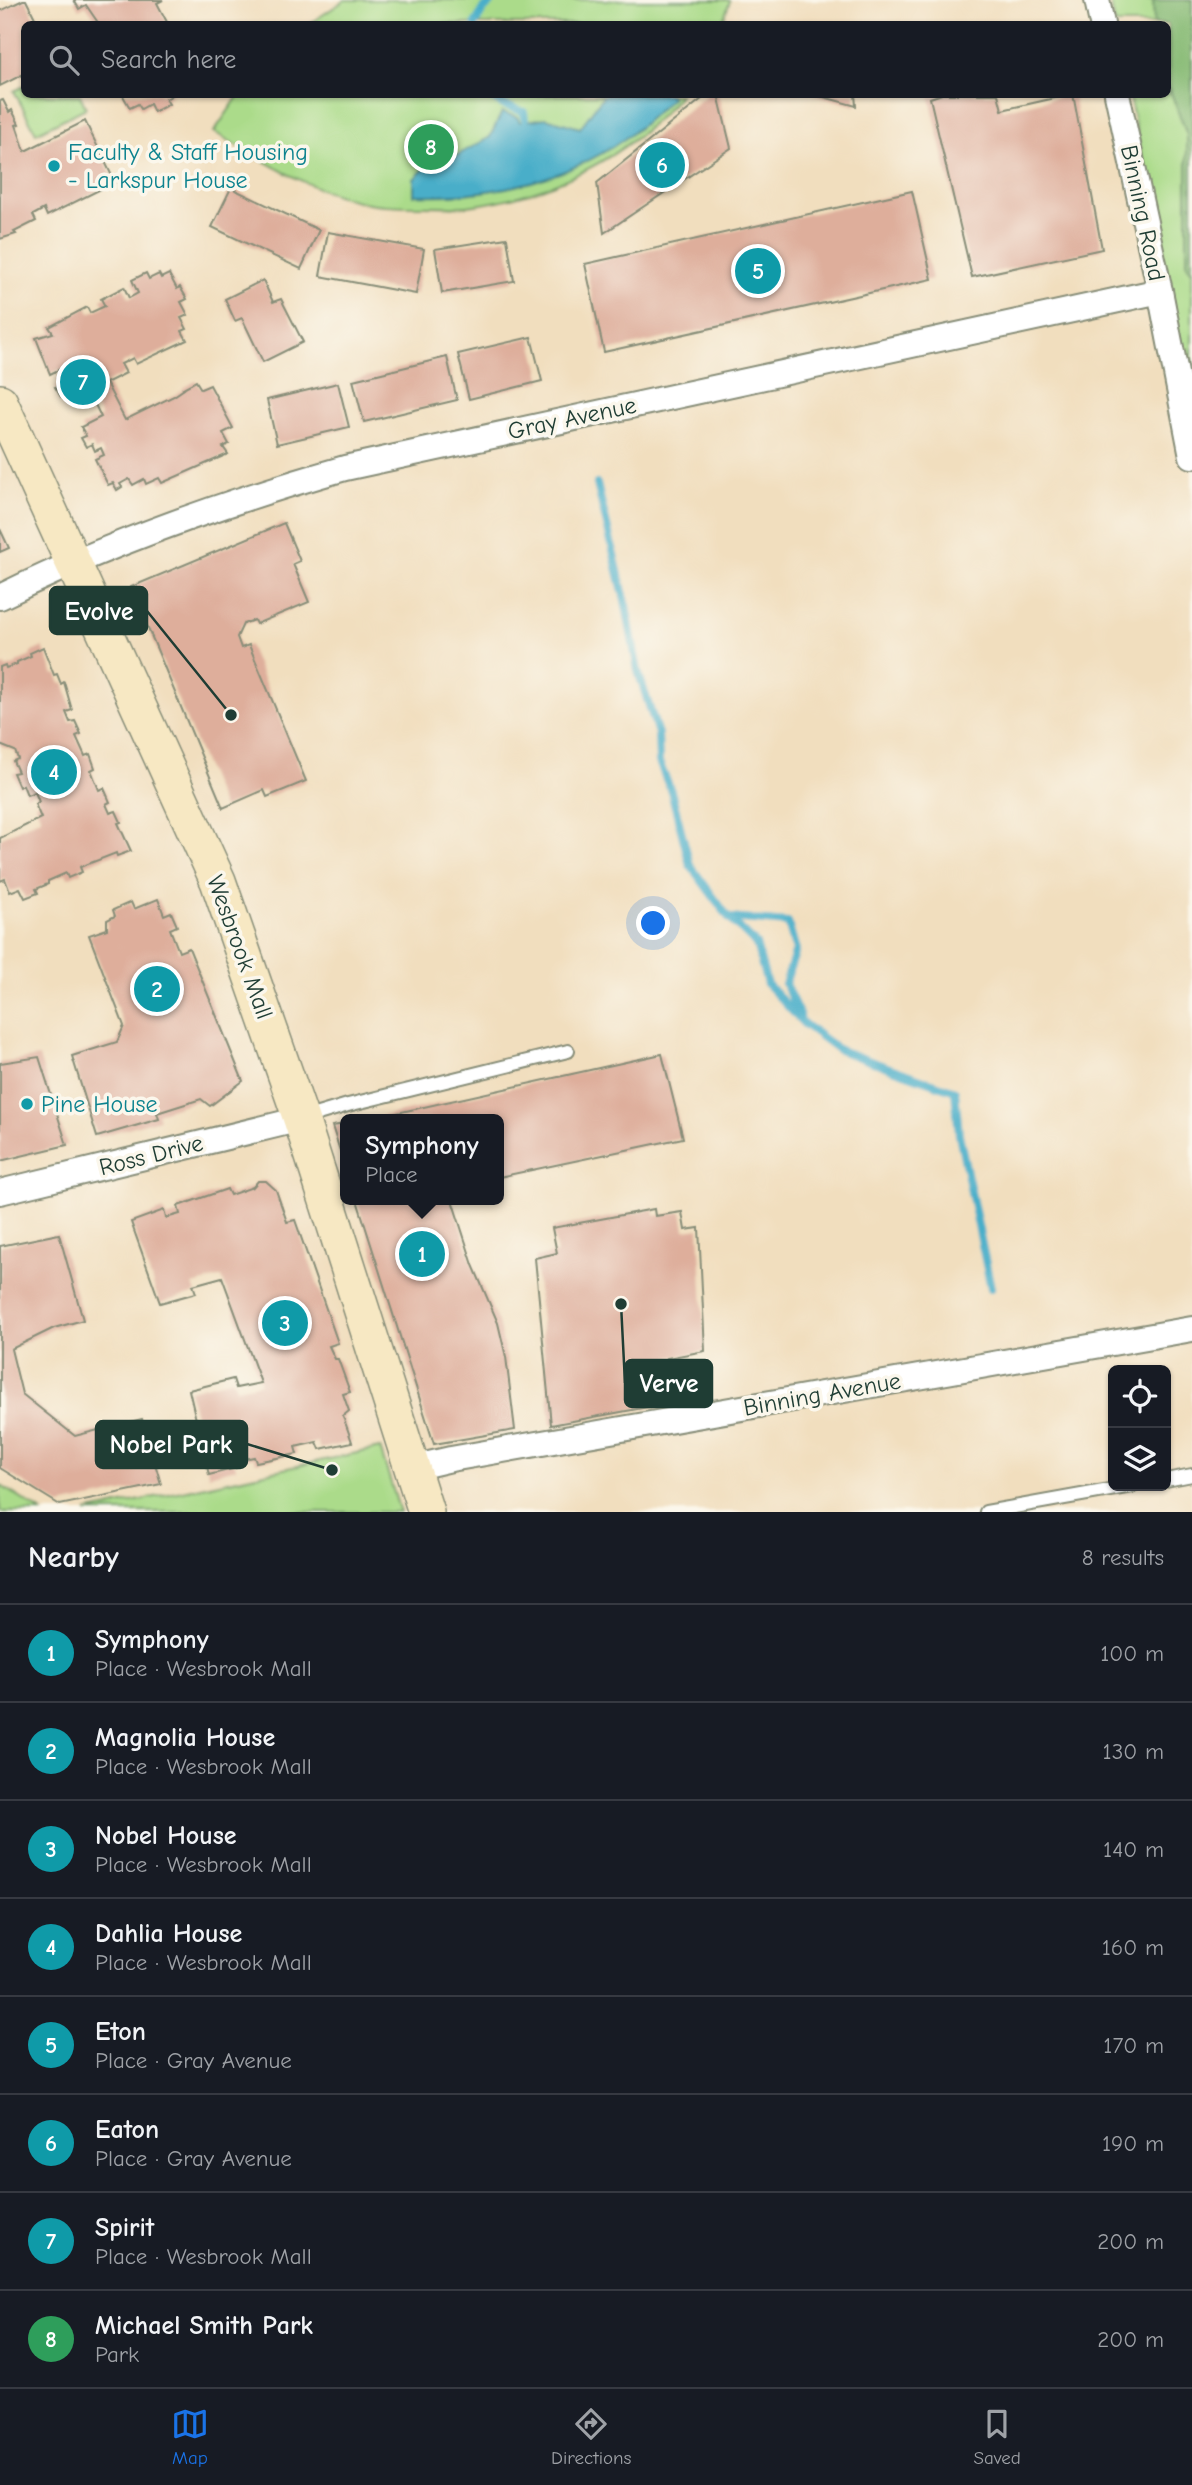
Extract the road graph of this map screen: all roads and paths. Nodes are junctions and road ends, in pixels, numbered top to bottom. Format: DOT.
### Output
graph roads {
  1 [pos="1097,0"];
  2 [pos="1101,21"];
  3 [pos="1118,98"];
  4 [pos="1160,292"];
  5 [pos="0,402"];
  6 [pos="1192,456"];
  7 [pos="74,561"];
  8 [pos="0,597"];
  9 [pos="568,1051"];
  10 [pos="301,1119"];
  11 [pos="0,1192"];
  12 [pos="1192,1329"];
  13 [pos="412,1468"];
  14 [pos="1192,1475"];
  15 [pos="1171,1479"];
  16 [pos="1108,1490"];
  17 [pos="426,1512"];
  18 [pos="986,1512"];
  1 -- 2 [label="street"];
  3 -- 4 [label="street, Binning Road"];
  4 -- 6 [label="street, Binning Road"];
  4 -- 7 [label="street, Gray Avenue"];
  5 -- 7 [label="street, Wesbrook Mall"];
  7 -- 8 [label="street, Gray Avenue"];
  7 -- 10 [label="street, Wesbrook Mall"];
  9 -- 10 [label="lane"];
  10 -- 11 [label="street, Ross Drive"];
  10 -- 13 [label="street, Wesbrook Mall"];
  12 -- 13 [label="street, Binning Avenue"];
  13 -- 17 [label="street, Wesbrook Mall"];
  14 -- 15 [label="lane"];
  16 -- 18 [label="lane"];
}
